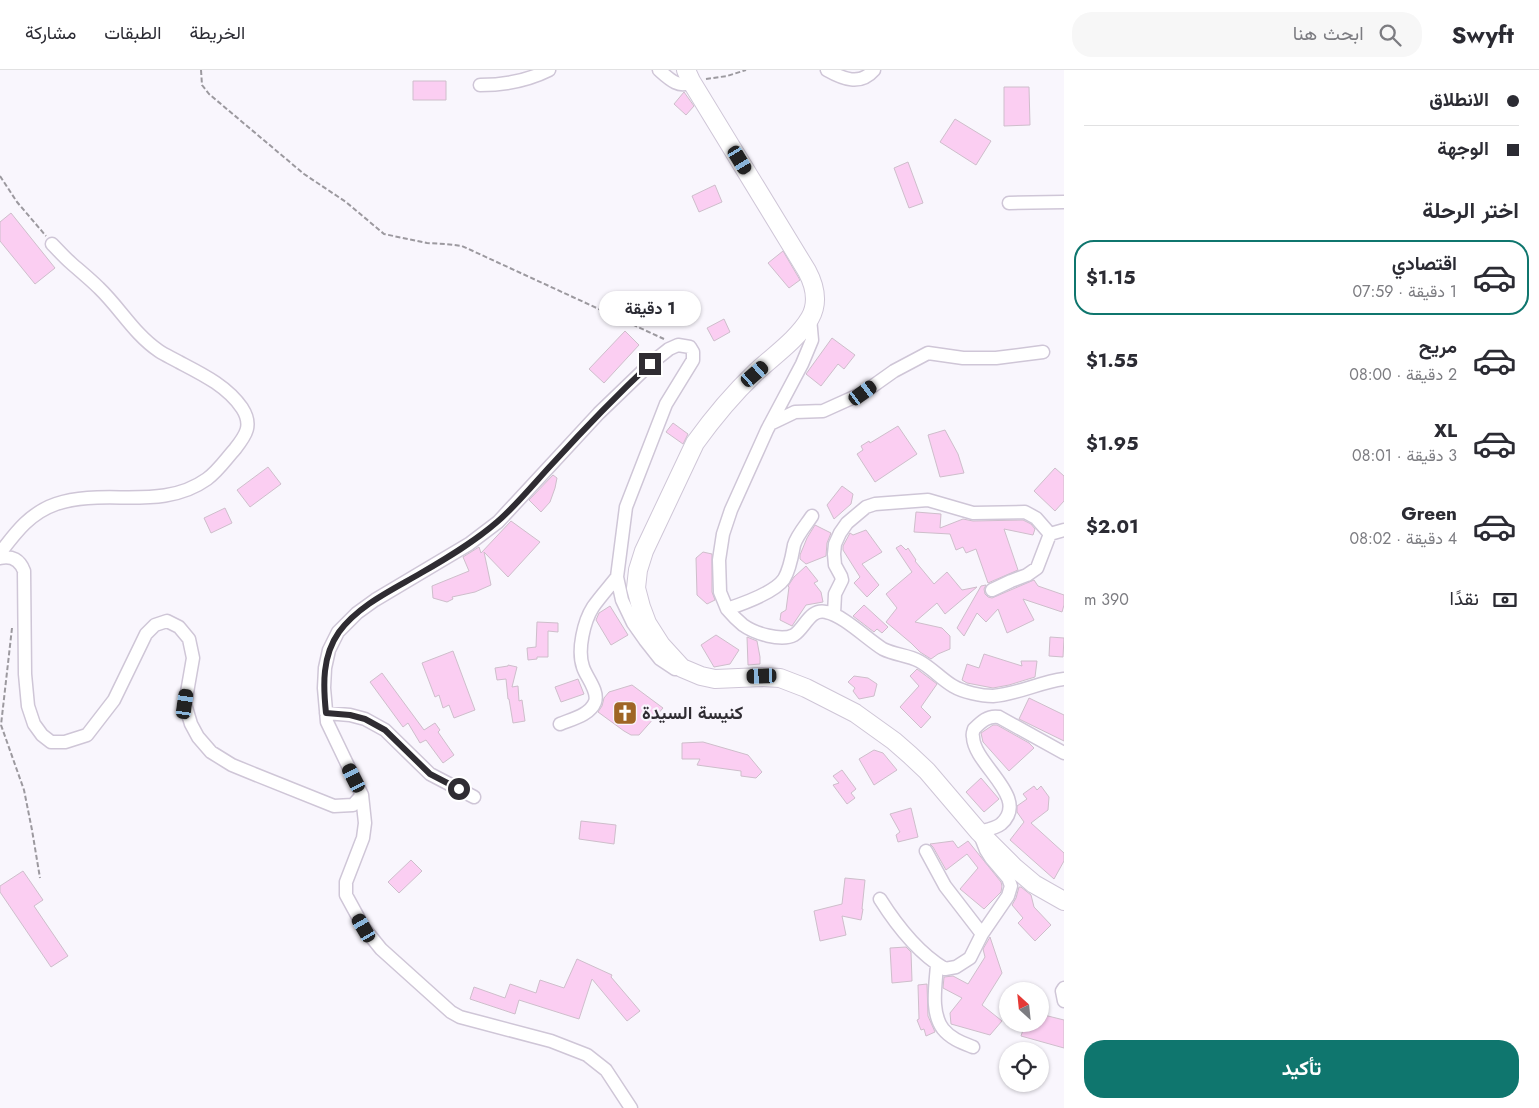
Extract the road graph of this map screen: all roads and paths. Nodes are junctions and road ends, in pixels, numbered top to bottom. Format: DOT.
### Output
graph roads {
  1 [pos="201,70"];
  2 [pos="548,70"];
  3 [pos="659,70"];
  4 [pos="746,70"];
  5 [pos="827,70"];
  6 [pos="874,70"];
  7 [pos="689,76"];
  8 [pos="480,84"];
  9 [pos="0,176"];
  10 [pos="1064,202"];
  11 [pos="1009,203"];
  12 [pos="52,244"];
  13 [pos="810,318"];
  14 [pos="678,345"];
  15 [pos="1042,352"];
  16 [pos="770,424"];
  17 [pos="812,516"];
  18 [pos="1064,530"];
  19 [pos="1050,534"];
  20 [pos="0,553"];
  21 [pos="0,558"];
  22 [pos="617,577"];
  23 [pos="992,590"];
  24 [pos="726,609"];
  25 [pos="834,614"];
  26 [pos="12,628"];
  27 [pos="682,668"];
  28 [pos="1064,679"];
  29 [pos="326,713"];
  30 [pos="560,724"];
  31 [pos="1064,753"];
  32 [pos="362,794"];
  33 [pos="474,797"];
  34 [pos="979,832"];
  35 [pos="926,850"];
  36 [pos="40,878"];
  37 [pos="880,900"];
  38 [pos="1064,901"];
  39 [pos="982,934"];
  40 [pos="937,964"];
  41 [pos="1064,988"];
  42 [pos="1064,1001"];
  43 [pos="974,1047"];
  44 [pos="631,1108"];
  1 -- 14 [label="path"];
  2 -- 8 [label="street"];
  3 -- 7 [label="street"];
  4 -- 7 [label="path"];
  5 -- 6 [label="street"];
  7 -- 13 [label="main road"];
  9 -- 12 [label="path"];
  10 -- 11 [label="street"];
  12 -- 20 [label="street"];
  13 -- 16 [label="street"];
  13 -- 27 [label="main road"];
  14 -- 22 [label="street"];
  14 -- 29 [label="street"];
  15 -- 16 [label="street"];
  16 -- 24 [label="street"];
  17 -- 24 [label="street"];
  18 -- 19 [label="street"];
  19 -- 23 [label="street"];
  19 -- 25 [label="street"];
  21 -- 32 [label="street"];
  22 -- 27 [label="street"];
  22 -- 30 [label="street"];
  24 -- 25 [label="street"];
  25 -- 28 [label="street"];
  26 -- 36 [label="path"];
  27 -- 34 [label="main road"];
  29 -- 32 [label="street"];
  29 -- 33 [label="street"];
  31 -- 34 [label="street"];
  32 -- 44 [label="street"];
  34 -- 38 [label="main road"];
  34 -- 39 [label="street"];
  35 -- 39 [label="street"];
  37 -- 40 [label="street"];
  39 -- 40 [label="street"];
  40 -- 43 [label="street"];
  41 -- 42 [label="street"];
}
